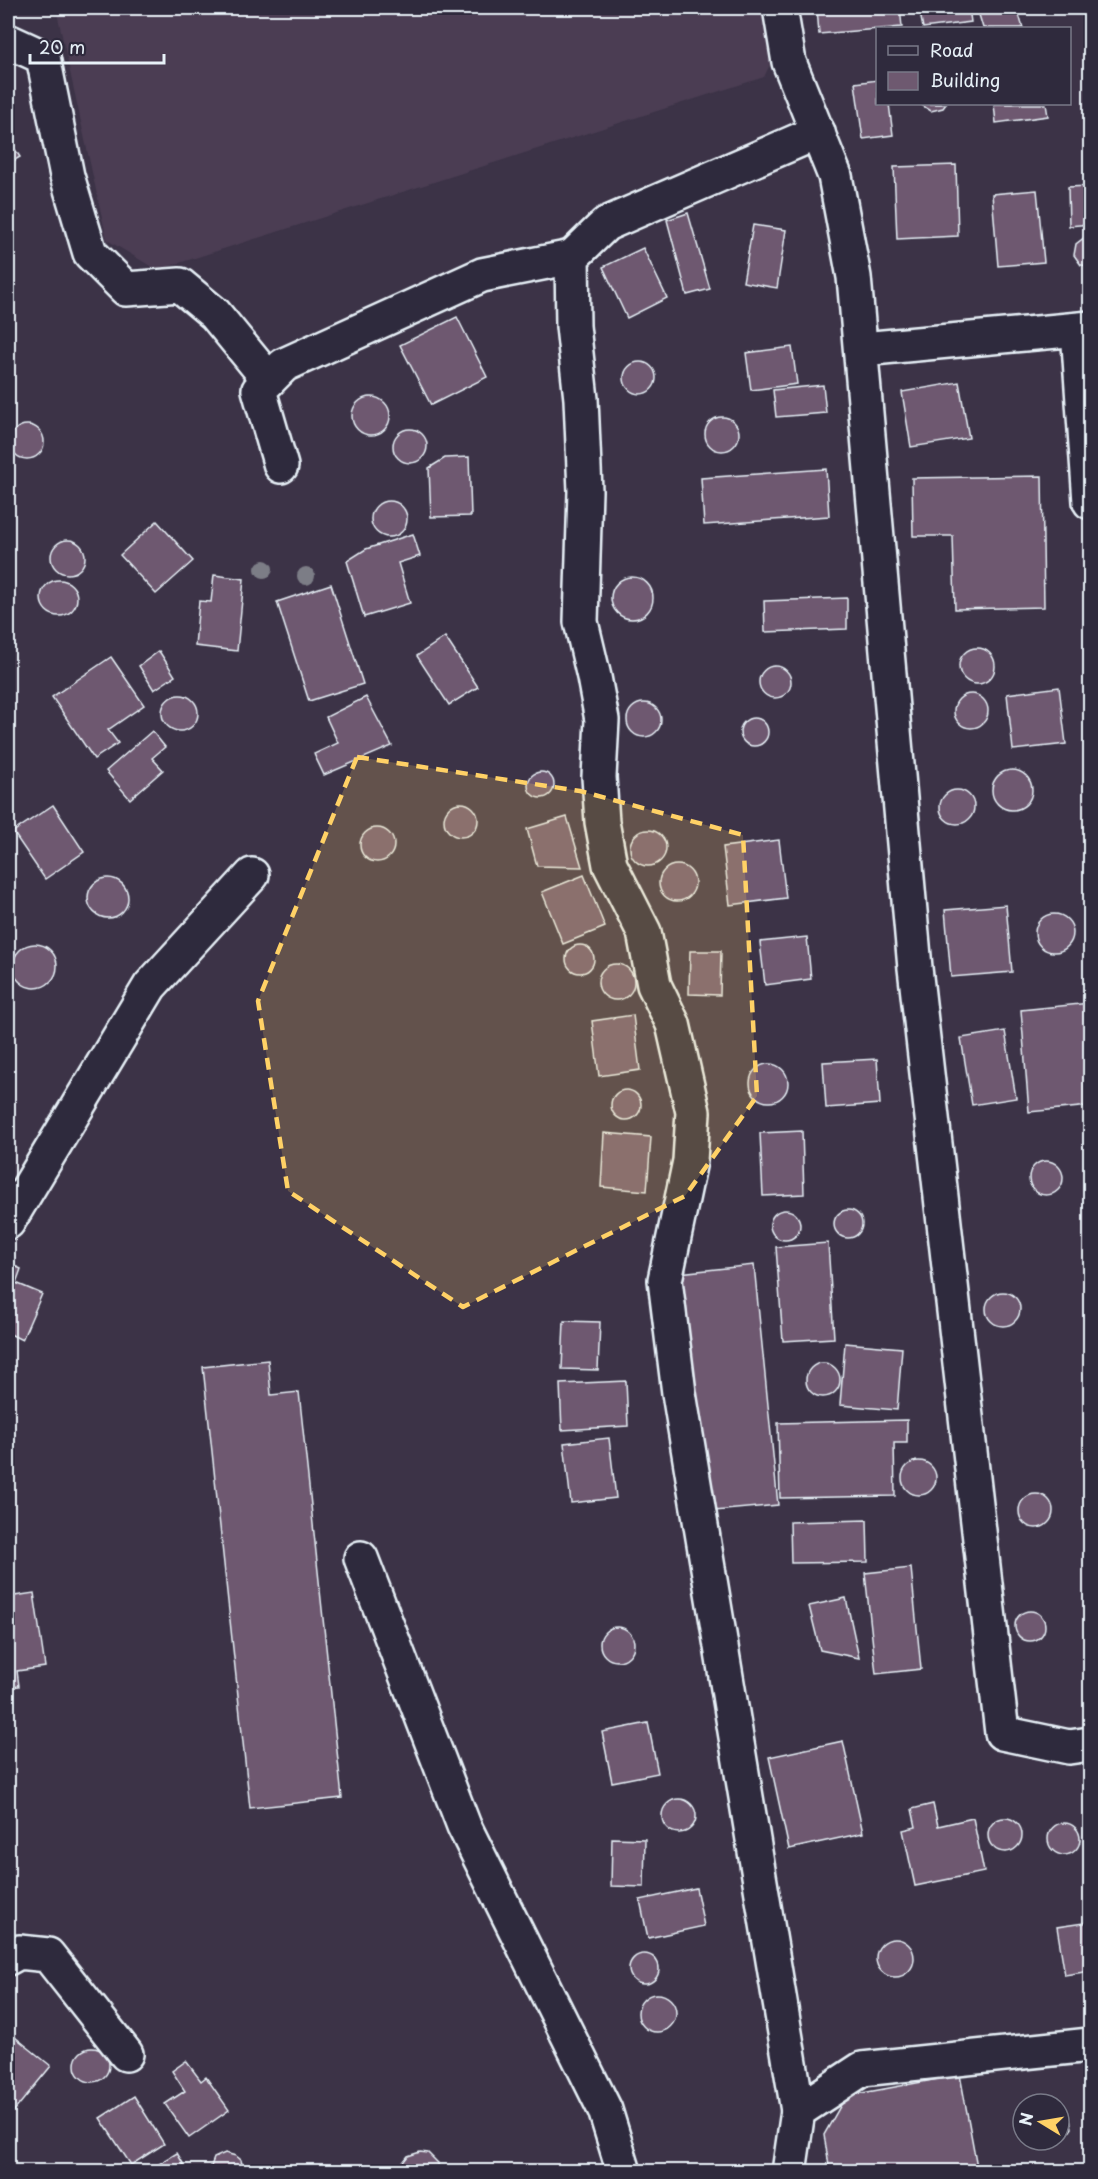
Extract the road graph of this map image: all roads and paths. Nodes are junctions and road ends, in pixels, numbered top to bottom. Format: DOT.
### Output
graph roads {
  1 [pos="780,8"];
  2 [pos="8,41"];
  3 [pos="818,132"];
  4 [pos="572,257"];
  5 [pos="1084,329"];
  6 [pos="862,349"];
  7 [pos="269,380"];
  8 [pos="280,466"];
  9 [pos="1090,502"];
  10 [pos="252,875"];
  11 [pos="8,1222"];
  12 [pos="361,1558"];
  13 [pos="1090,1744"];
  14 [pos="8,1958"];
  15 [pos="1090,2045"];
  16 [pos="126,2054"];
  17 [pos="798,2111"];
  18 [pos="624,2172"];
  19 [pos="789,2172"];
  1 -- 3 [label="street"];
  2 -- 7 [label="street"];
  3 -- 4 [label="street"];
  3 -- 6 [label="street"];
  4 -- 7 [label="street"];
  4 -- 17 [label="street"];
  5 -- 6 [label="street"];
  5 -- 9 [label="street"];
  6 -- 13 [label="street"];
  7 -- 8 [label="street"];
  10 -- 11 [label="street"];
  12 -- 18 [label="street"];
  14 -- 16 [label="street"];
  15 -- 17 [label="street"];
  17 -- 19 [label="street"];
}
